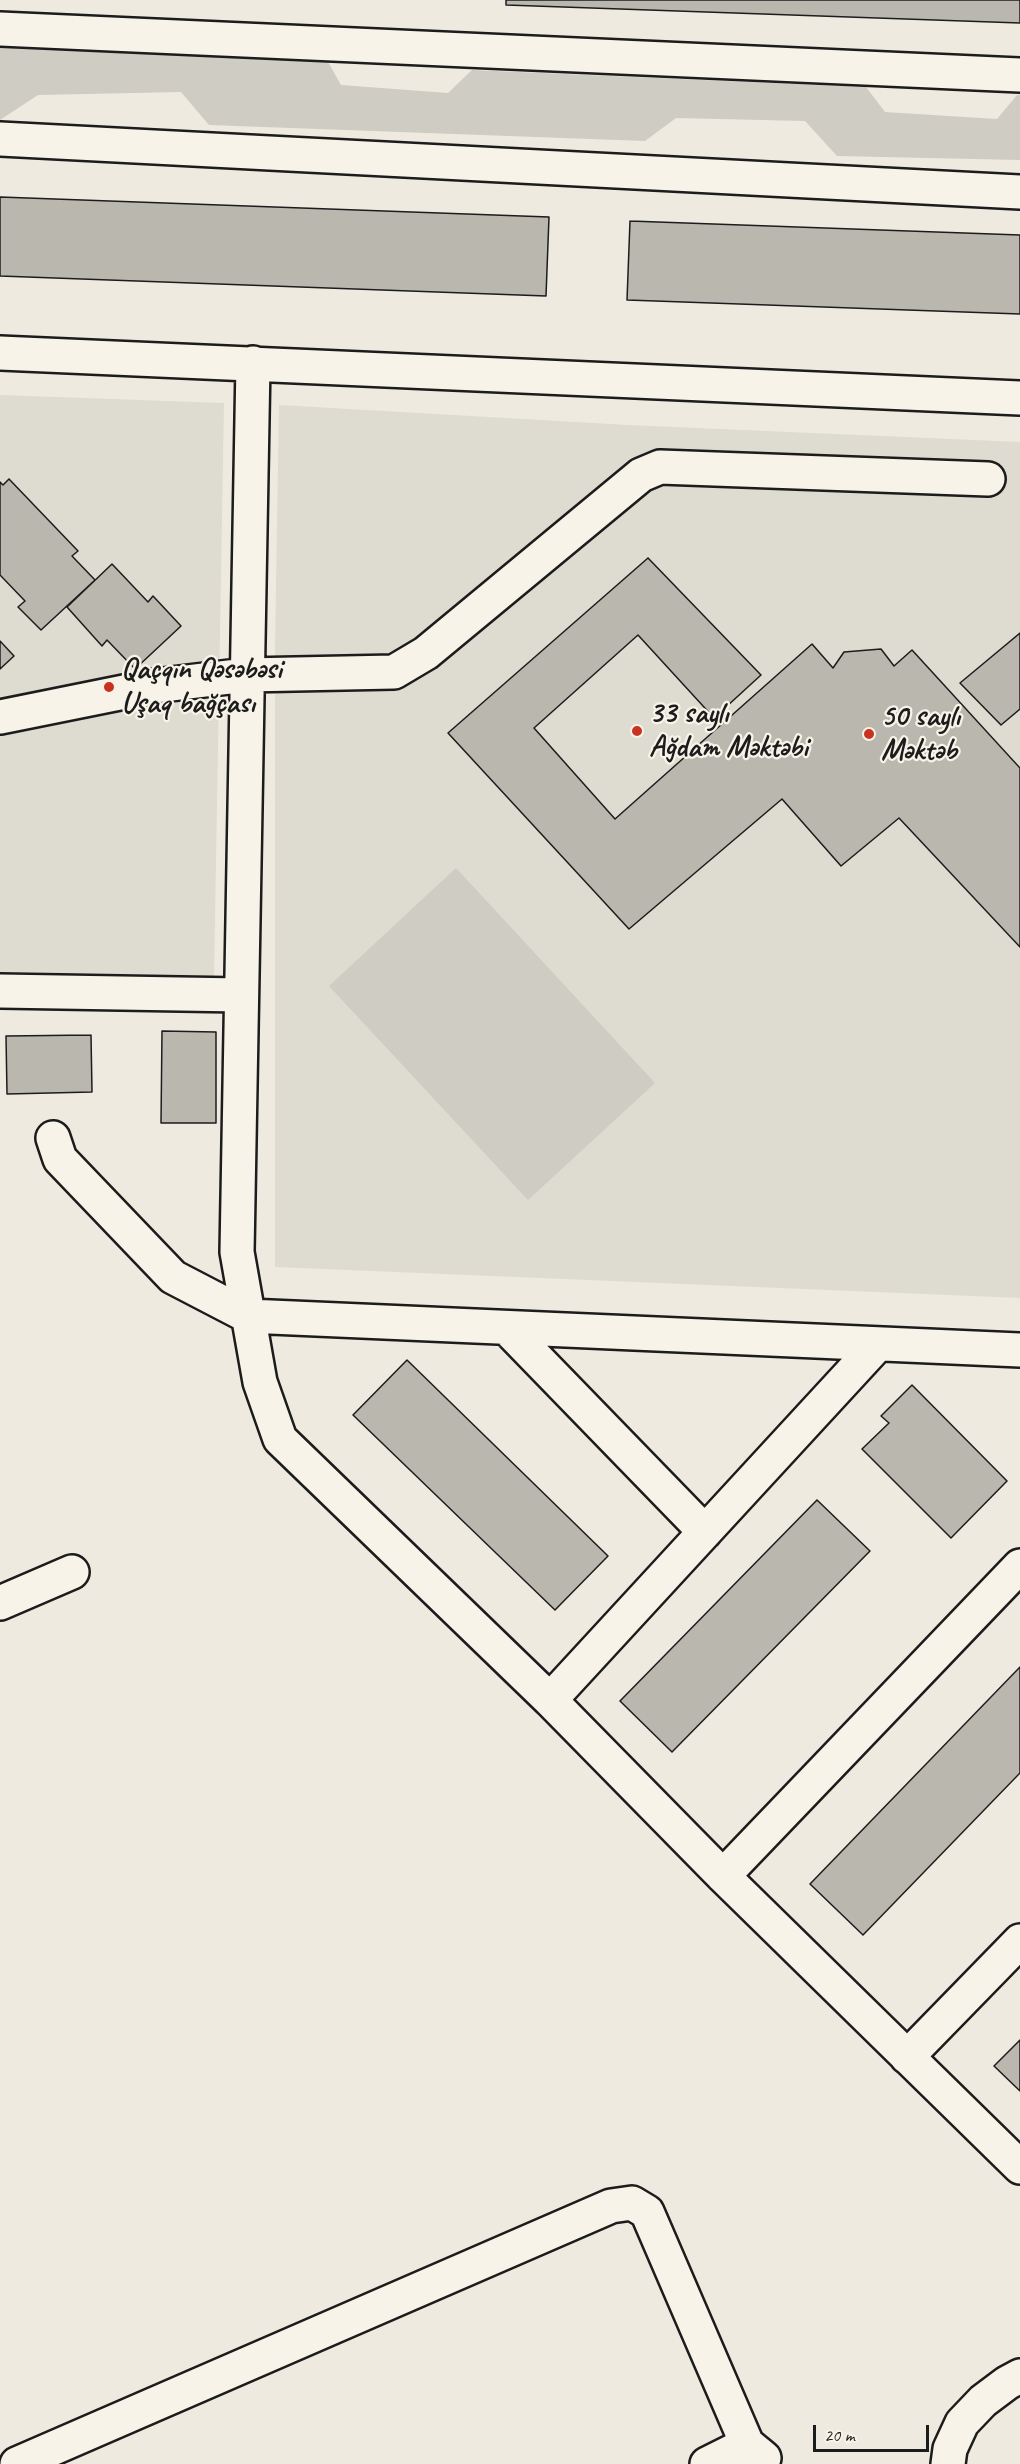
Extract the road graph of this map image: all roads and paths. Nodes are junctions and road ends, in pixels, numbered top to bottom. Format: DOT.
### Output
graph roads {
  1 [pos="0,29"];
  2 [pos="1020,75"];
  3 [pos="0,139"];
  4 [pos="1020,192"];
  5 [pos="0,353"];
  6 [pos="253,363"];
  7 [pos="1020,398"];
  8 [pos="988,479"];
  9 [pos="246,675"];
  10 [pos="0,717"];
  11 [pos="0,991"];
  12 [pos="242,995"];
  13 [pos="53,1138"];
  14 [pos="248,1316"];
  15 [pos="507,1328"];
  16 [pos="878,1344"];
  17 [pos="1020,1350"];
  18 [pos="705,1532"];
  19 [pos="1020,1566"];
  20 [pos="72,1572"];
  21 [pos="0,1603"];
  22 [pos="550,1700"];
  23 [pos="723,1876"];
  24 [pos="1020,1941"];
  25 [pos="907,2057"];
  26 [pos="1020,2167"];
  27 [pos="1020,2376"];
  28 [pos="756,2457"];
  29 [pos="17,2464"];
  30 [pos="707,2464"];
  31 [pos="948,2464"];
  1 -- 2 [label="street"];
  3 -- 4 [label="street"];
  5 -- 6 [label="street"];
  6 -- 7 [label="street"];
  6 -- 9 [label="street"];
  8 -- 9 [label="street"];
  9 -- 10 [label="street"];
  9 -- 12 [label="street"];
  11 -- 12 [label="street"];
  12 -- 14 [label="street"];
  13 -- 14 [label="street"];
  14 -- 15 [label="street"];
  14 -- 22 [label="street"];
  15 -- 16 [label="street"];
  15 -- 18 [label="street"];
  16 -- 17 [label="street"];
  16 -- 18 [label="street"];
  18 -- 22 [label="street"];
  19 -- 23 [label="street"];
  20 -- 21 [label="street"];
  22 -- 23 [label="street"];
  23 -- 25 [label="street"];
  24 -- 25 [label="street"];
  25 -- 26 [label="street"];
  27 -- 31 [label="street"];
  28 -- 29 [label="street"];
  28 -- 30 [label="street"];
}
